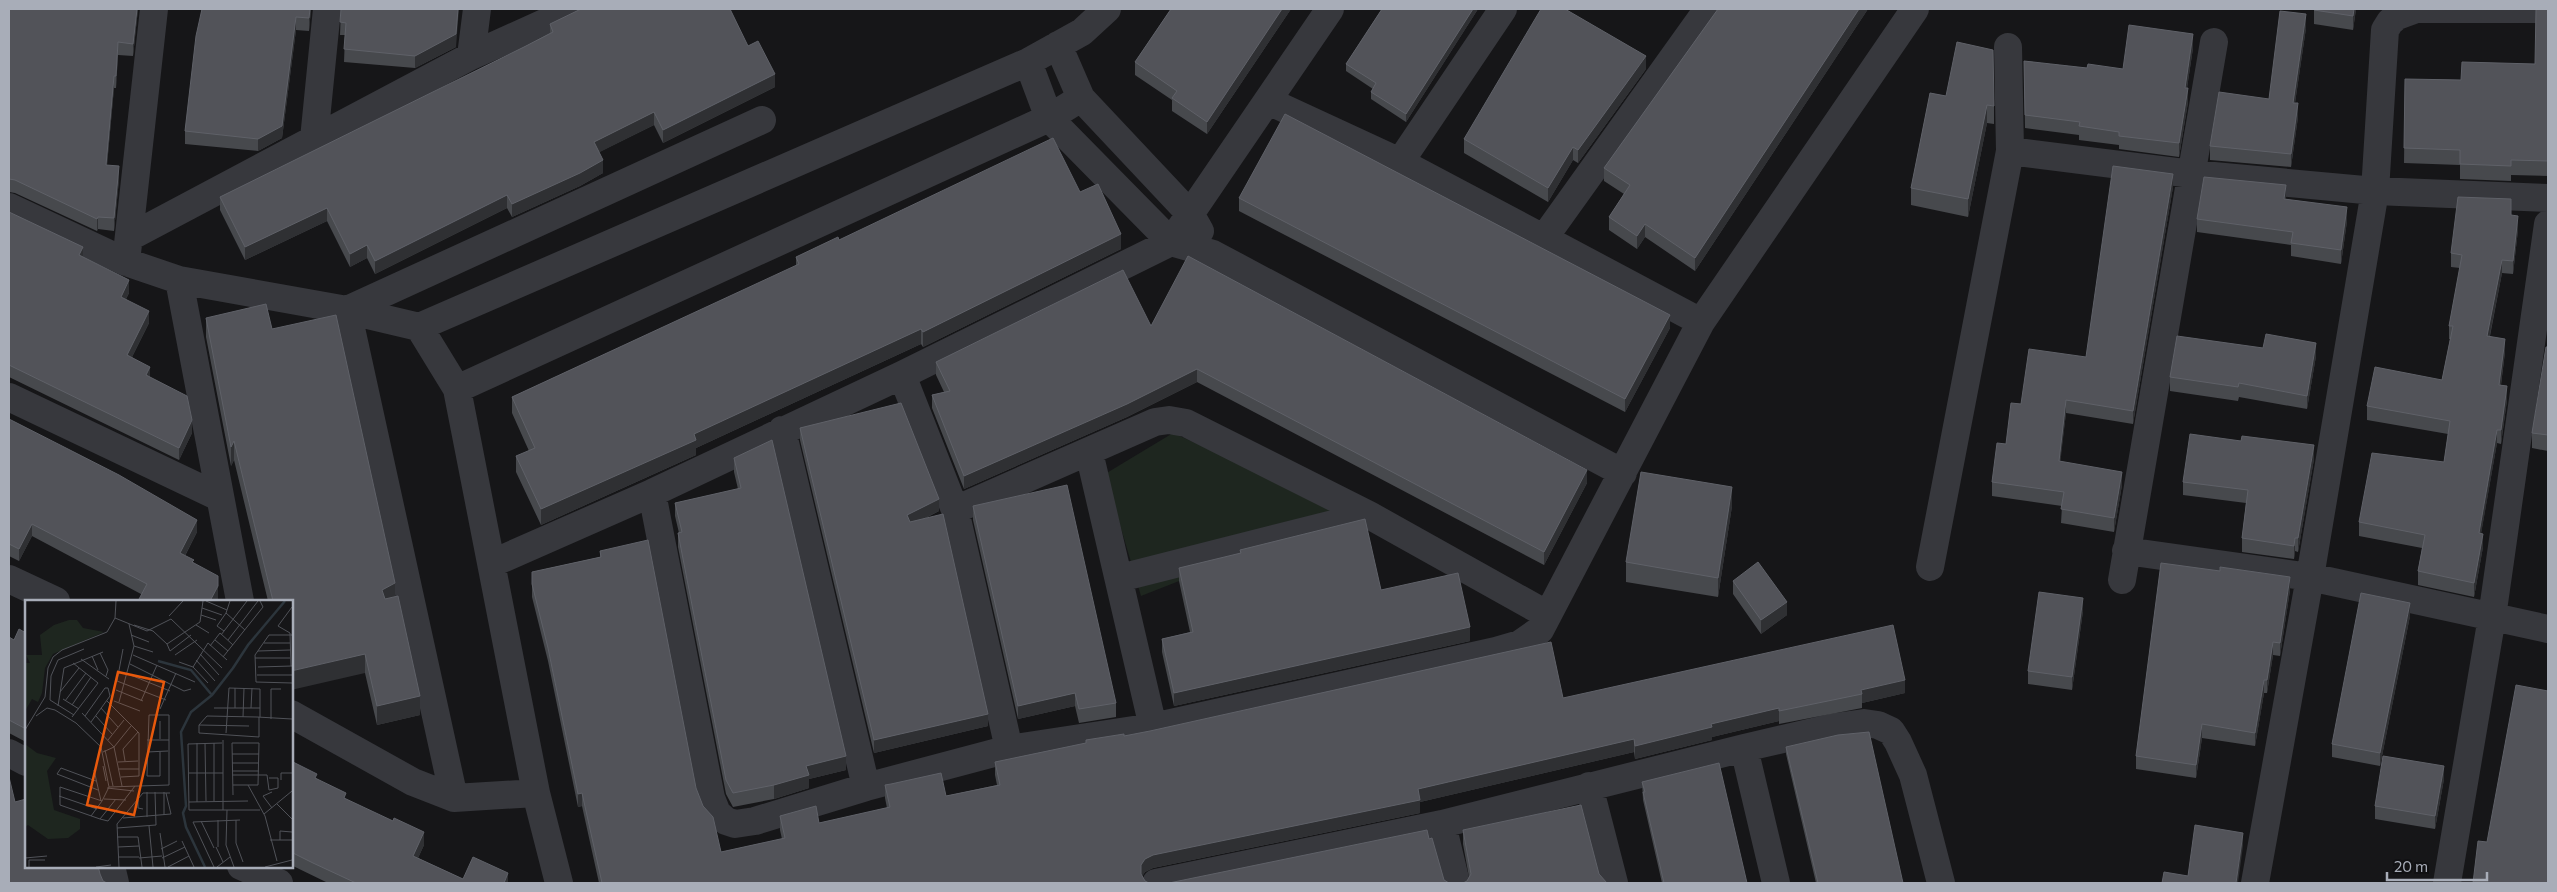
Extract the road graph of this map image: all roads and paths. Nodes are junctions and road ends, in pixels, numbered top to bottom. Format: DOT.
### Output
graph roads {
  1 [pos="154,9"];
  2 [pos="328,9"];
  3 [pos="477,9"];
  4 [pos="574,9"];
  5 [pos="1108,9"];
  6 [pos="1330,9"];
  7 [pos="1503,9"];
  8 [pos="1708,9"];
  9 [pos="1915,9"];
  10 [pos="2535,9"];
  11 [pos="2214,42"];
  12 [pos="1058,46"];
  13 [pos="2008,47"];
  14 [pos="471,56"];
  15 [pos="1028,62"];
  16 [pos="1081,98"];
  17 [pos="1268,101"];
  18 [pos="1049,118"];
  19 [pos="762,120"];
  20 [pos="314,139"];
  21 [pos="2010,151"];
  22 [pos="1400,162"];
  23 [pos="2192,174"];
  24 [pos="2375,191"];
  25 [pos="2548,198"];
  26 [pos="9,207"];
  27 [pos="1191,215"];
  28 [pos="2548,224"];
  29 [pos="1544,238"];
  30 [pos="1171,242"];
  31 [pos="128,249"];
  32 [pos="1213,254"];
  33 [pos="179,280"];
  34 [pos="347,310"];
  35 [pos="1701,322"];
  36 [pos="418,327"];
  37 [pos="902,375"];
  38 [pos="457,389"];
  39 [pos="9,397"];
  40 [pos="782,430"];
  41 [pos="1090,452"];
  42 [pos="1622,473"];
  43 [pos="652,493"];
  44 [pos="219,497"];
  45 [pos="955,510"];
  46 [pos="1369,515"];
  47 [pos="2126,551"];
  48 [pos="492,563"];
  49 [pos="1930,567"];
  50 [pos="2310,577"];
  51 [pos="1120,578"];
  52 [pos="9,579"];
  53 [pos="2122,580"];
  54 [pos="54,600"];
  55 [pos="240,600"];
  56 [pos="1548,615"];
  57 [pos="2492,617"];
  58 [pos="2548,629"];
  59 [pos="292,715"];
  60 [pos="1153,726"];
  61 [pos="1744,748"];
  62 [pos="1009,749"];
  63 [pos="9,753"];
  64 [pos="25,761"];
  65 [pos="1589,786"];
  66 [pos="866,787"];
  67 [pos="536,793"];
  68 [pos="454,798"];
  69 [pos="1442,824"];
  70 [pos="111,867"];
  71 [pos="243,867"];
  72 [pos="1224,876"];
  73 [pos="115,883"];
  74 [pos="279,883"];
  75 [pos="559,883"];
  76 [pos="1156,883"];
  77 [pos="1456,883"];
  78 [pos="1614,883"];
  79 [pos="1776,883"];
  80 [pos="1941,883"];
  81 [pos="2255,883"];
  82 [pos="2447,883"];
  1 -- 31 [label="street"];
  2 -- 20 [label="street"];
  3 -- 14 [label="street"];
  4 -- 14 [label="street"];
  5 -- 12 [label="street"];
  6 -- 17 [label="street"];
  7 -- 22 [label="street"];
  8 -- 29 [label="street"];
  9 -- 35 [label="street"];
  10 -- 24 [label="street"];
  11 -- 23 [label="street"];
  12 -- 15 [label="street"];
  12 -- 16 [label="street"];
  13 -- 21 [label="street"];
  14 -- 20 [label="street"];
  15 -- 18 [label="street"];
  15 -- 36 [label="street"];
  16 -- 18 [label="street"];
  16 -- 27 [label="street"];
  17 -- 22 [label="street"];
  17 -- 27 [label="street"];
  18 -- 30 [label="street"];
  18 -- 38 [label="street"];
  19 -- 34 [label="street"];
  20 -- 31 [label="street"];
  21 -- 23 [label="street"];
  21 -- 49 [label="street"];
  22 -- 29 [label="street"];
  23 -- 24 [label="street"];
  23 -- 47 [label="street"];
  24 -- 25 [label="street"];
  24 -- 50 [label="street"];
  26 -- 31 [label="street"];
  27 -- 30 [label="street"];
  27 -- 32 [label="street"];
  28 -- 57 [label="street"];
  29 -- 35 [label="street"];
  30 -- 32 [label="street"];
  30 -- 37 [label="street"];
  31 -- 33 [label="street"];
  32 -- 42 [label="street"];
  33 -- 34 [label="street"];
  33 -- 44 [label="street"];
  34 -- 36 [label="street"];
  34 -- 68 [label="street"];
  35 -- 42 [label="street"];
  36 -- 38 [label="street"];
  37 -- 40 [label="street"];
  37 -- 45 [label="street"];
  38 -- 48 [label="street"];
  39 -- 44 [label="street"];
  40 -- 43 [label="street"];
  40 -- 66 [label="street"];
  41 -- 45 [label="street"];
  41 -- 46 [label="street"];
  41 -- 51 [label="street"];
  42 -- 56 [label="street"];
  43 -- 48 [label="street"];
  43 -- 66 [label="street"];
  44 -- 55 [label="street"];
  45 -- 62 [label="street"];
  46 -- 51 [label="street"];
  46 -- 56 [label="street"];
  47 -- 50 [label="street"];
  47 -- 53 [label="street"];
  48 -- 67 [label="street"];
  50 -- 57 [label="street"];
  50 -- 81 [label="street"];
  51 -- 60 [label="street"];
  52 -- 54 [label="street"];
  56 -- 60 [label="street"];
  57 -- 58 [label="street"];
  57 -- 82 [label="street"];
  59 -- 68 [label="street"];
  60 -- 62 [label="street"];
  61 -- 65 [label="street"];
  61 -- 79 [label="street"];
  61 -- 80 [label="street"];
  62 -- 66 [label="street"];
  63 -- 64 [label="street"];
  65 -- 69 [label="street"];
  65 -- 78 [label="street"];
  67 -- 68 [label="street"];
  67 -- 75 [label="street"];
  69 -- 72 [label="street"];
  69 -- 77 [label="street"];
  70 -- 73 [label="street"];
  71 -- 74 [label="street"];
  72 -- 76 [label="street"];
}
